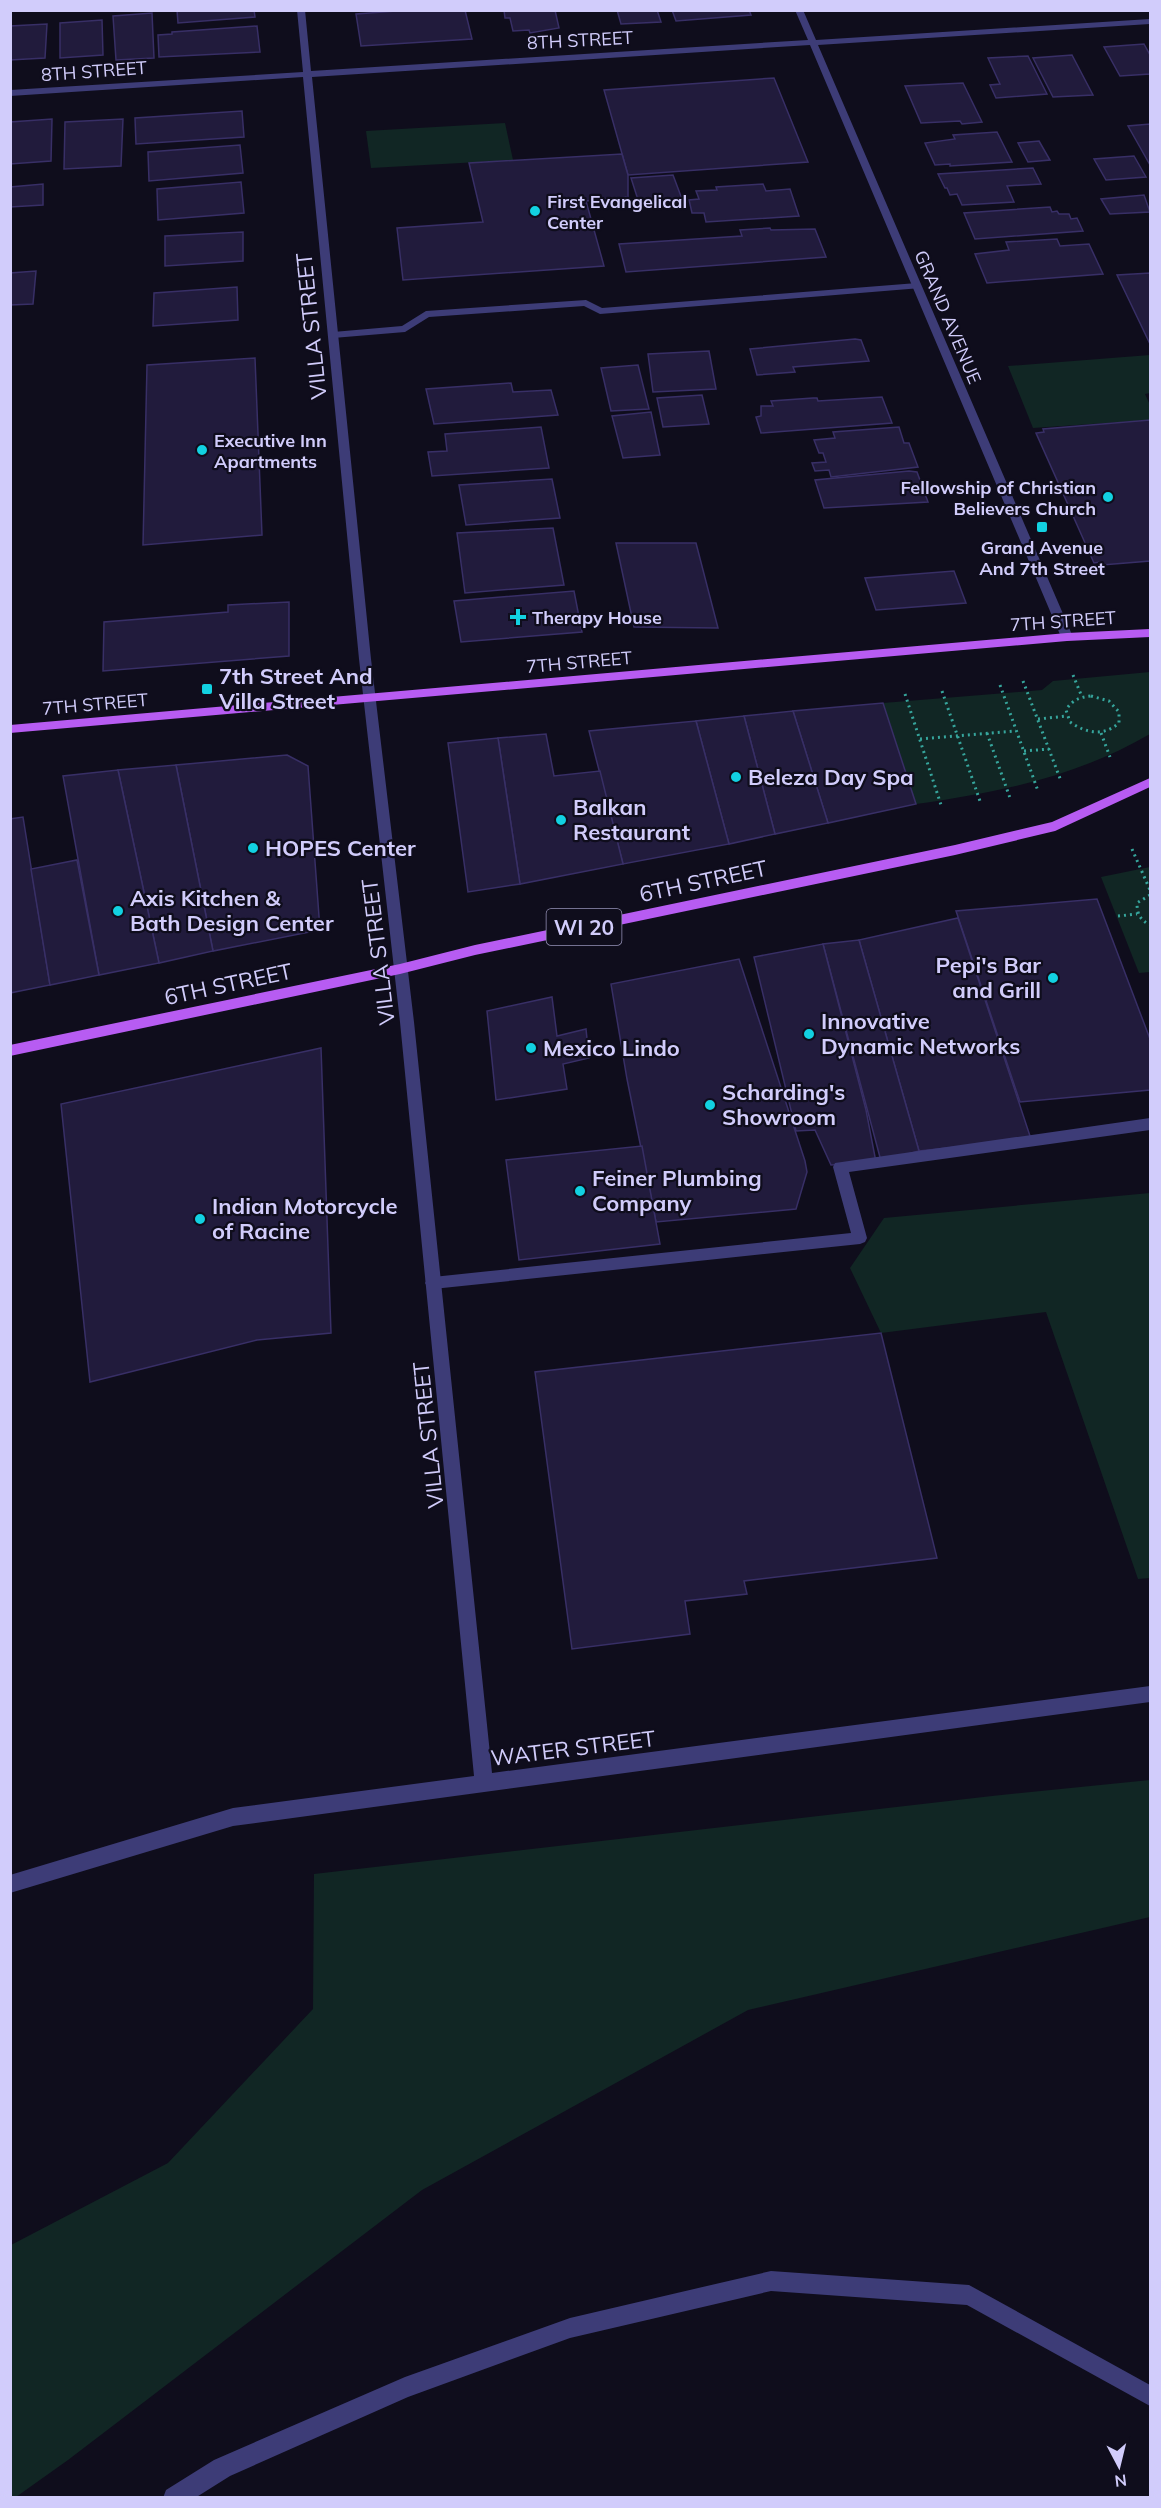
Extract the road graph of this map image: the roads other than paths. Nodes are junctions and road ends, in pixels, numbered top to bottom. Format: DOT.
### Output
graph roads {
  1 [pos="300,10"];
  2 [pos="799,10"];
  3 [pos="1150,21"];
  4 [pos="812,43"];
  5 [pos="307,73"];
  6 [pos="10,93"];
  7 [pos="917,286"];
  8 [pos="333,335"];
  9 [pos="1150,633"];
  10 [pos="1067,638"];
  11 [pos="369,698"];
  12 [pos="10,729"];
  13 [pos="1150,782"];
  14 [pos="400,969"];
  15 [pos="10,1051"];
  16 [pos="1150,1124"];
  17 [pos="434,1283"];
  18 [pos="1150,1694"];
  19 [pos="484,1782"];
  20 [pos="10,1884"];
  21 [pos="1150,2396"];
  22 [pos="174,2498"];
  1 -- 5 [label="street, VILLA STREET"];
  2 -- 4 [label="street, GRAND AVENUE"];
  3 -- 4 [label="street, 8TH STREET"];
  4 -- 5 [label="street, 8TH STREET"];
  4 -- 7 [label="street, GRAND AVENUE"];
  5 -- 6 [label="street, 8TH STREET"];
  5 -- 8 [label="street, VILLA STREET"];
  7 -- 8 [label="street"];
  7 -- 10 [label="street, GRAND AVENUE"];
  8 -- 11 [label="street, VILLA STREET"];
  9 -- 10 [label="main road, 7TH STREET"];
  10 -- 11 [label="main road, 7TH STREET"];
  11 -- 12 [label="main road, 7TH STREET"];
  11 -- 14 [label="street, VILLA STREET"];
  13 -- 14 [label="main road, 6TH STREET / WI 20"];
  14 -- 15 [label="main road, 6TH STREET / WI 20"];
  14 -- 17 [label="street, VILLA STREET"];
  16 -- 17 [label="street"];
  17 -- 19 [label="street, VILLA STREET"];
  18 -- 19 [label="street, WATER STREET"];
  19 -- 20 [label="street, WATER STREET"];
  21 -- 22 [label="street"];
}
